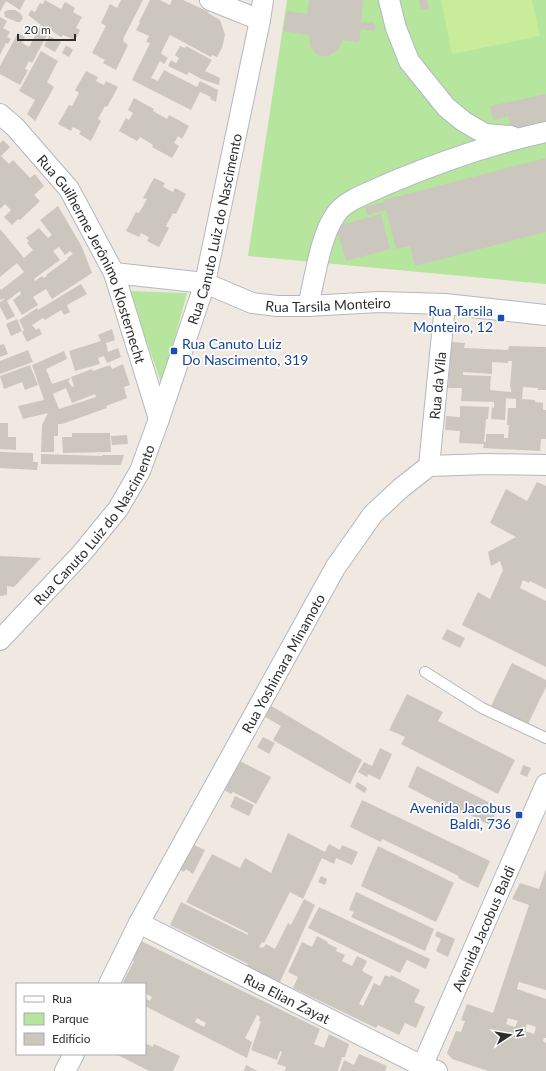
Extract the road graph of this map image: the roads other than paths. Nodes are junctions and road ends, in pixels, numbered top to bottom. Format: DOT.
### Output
graph roads {
  1 [pos="210,0"];
  2 [pos="263,0"];
  3 [pos="389,0"];
  4 [pos="260,20"];
  5 [pos="0,114"];
  6 [pos="546,132"];
  7 [pos="521,137"];
  8 [pos="114,273"];
  9 [pos="205,283"];
  10 [pos="445,304"];
  11 [pos="308,306"];
  12 [pos="546,315"];
  13 [pos="159,419"];
  14 [pos="546,465"];
  15 [pos="429,466"];
  16 [pos="0,640"];
  17 [pos="425,672"];
  18 [pos="546,738"];
  19 [pos="546,784"];
  20 [pos="139,923"];
  21 [pos="109,983"];
  22 [pos="73,1055"];
  23 [pos="426,1069"];
  24 [pos="65,1071"];
  1 -- 4 [label="street"];
  2 -- 4 [label="street, Rua Canuto Luiz do Nascimento"];
  3 -- 7 [label="street"];
  4 -- 9 [label="street, Rua Canuto Luiz do Nascimento"];
  5 -- 8 [label="street, Rua Guilherme Jerônimo Klosternecht"];
  6 -- 7 [label="street"];
  7 -- 11 [label="street"];
  8 -- 9 [label="street, Rua Tarsila Monteiro"];
  8 -- 13 [label="street, Rua Guilherme Jerônimo Klosternecht"];
  9 -- 11 [label="street, Rua Tarsila Monteiro"];
  9 -- 13 [label="street, Rua Canuto Luiz do Nascimento"];
  10 -- 11 [label="street, Rua Tarsila Monteiro"];
  10 -- 12 [label="street, Rua Tarsila Monteiro"];
  10 -- 15 [label="street, Rua da Vila"];
  13 -- 16 [label="street, Rua Canuto Luiz do Nascimento"];
  14 -- 15 [label="street"];
  15 -- 20 [label="street, Rua Yoshimara Minamoto"];
  17 -- 18 [label="lane"];
  19 -- 23 [label="street, Avenida Jacobus Baldi"];
  20 -- 21 [label="street, Rua Yoshimara Minamoto"];
  20 -- 23 [label="street, Rua Elian Zayat"];
  22 -- 24 [label="street"];
}
